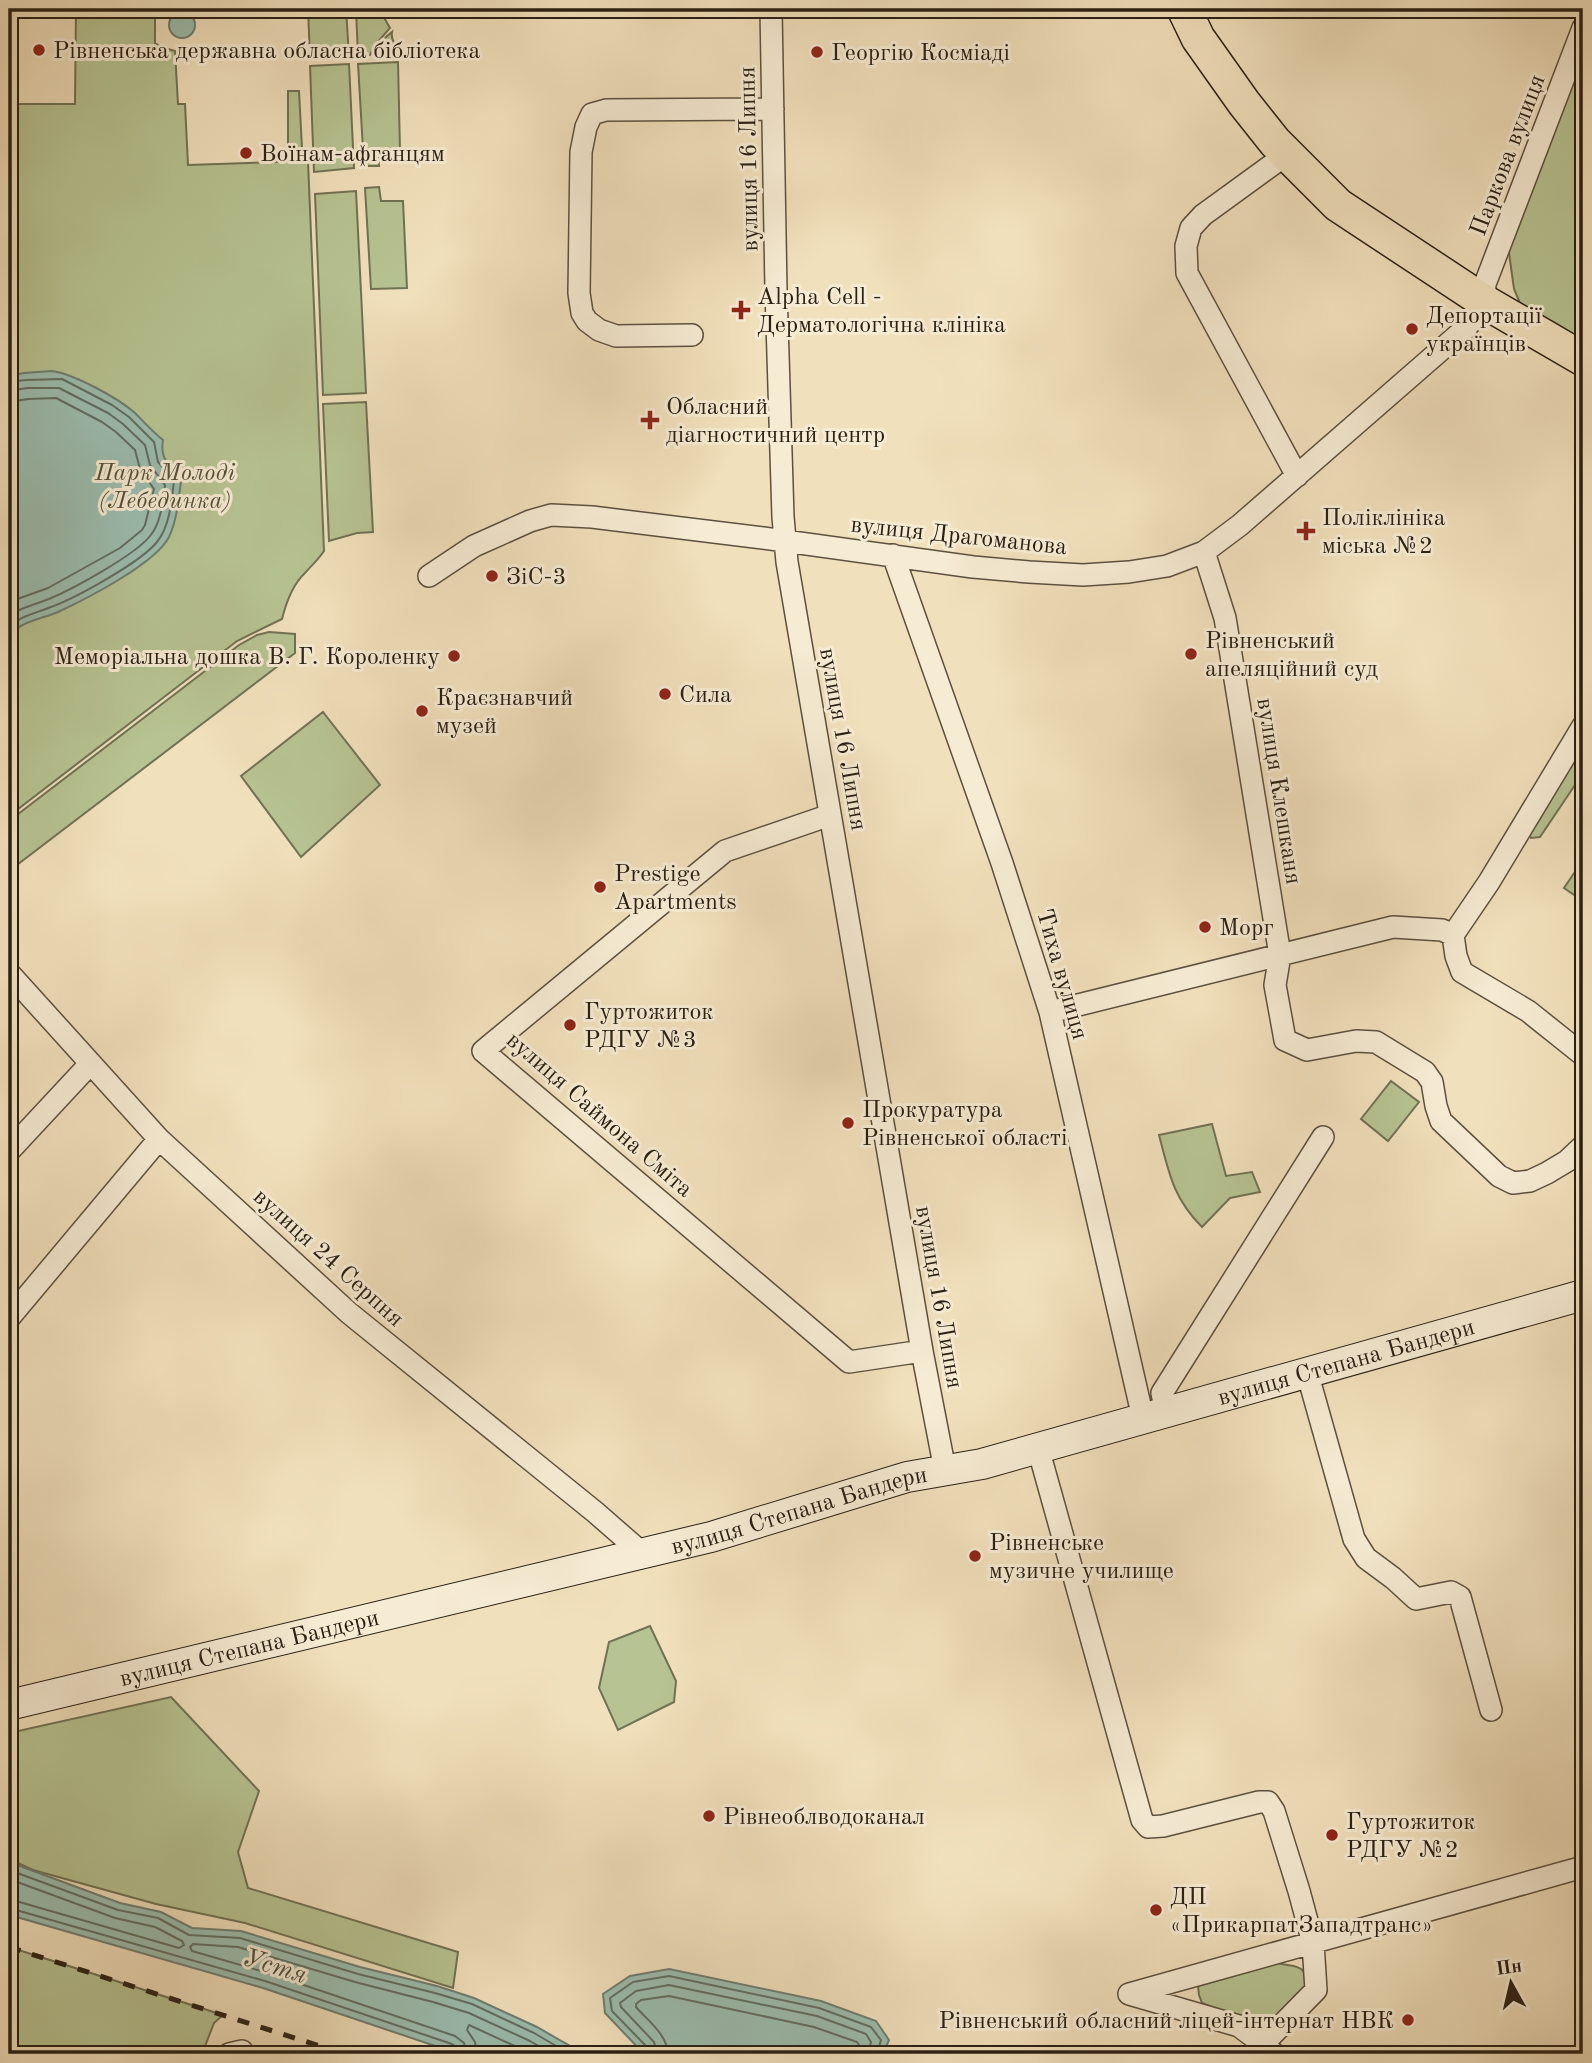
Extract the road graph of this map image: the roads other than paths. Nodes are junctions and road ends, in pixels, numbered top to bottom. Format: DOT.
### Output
graph roads {
  1 [pos="771,9"];
  2 [pos="1184,9"];
  3 [pos="1583,28"];
  4 [pos="773,109"];
  5 [pos="1287,154"];
  6 [pos="1485,302"];
  7 [pos="692,335"];
  8 [pos="1583,359"];
  9 [pos="1297,476"];
  10 [pos="785,541"];
  11 [pos="1204,552"];
  12 [pos="893,555"];
  13 [pos="429,576"];
  14 [pos="1583,726"];
  15 [pos="830,815"];
  16 [pos="1453,935"];
  17 [pos="1280,955"];
  18 [pos="9,973"];
  19 [pos="1050,1012"];
  20 [pos="1583,1055"];
  21 [pos="90,1064"];
  22 [pos="1323,1137"];
  23 [pos="159,1139"];
  24 [pos="1583,1146"];
  25 [pos="9,1151"];
  26 [pos="1583,1295"];
  27 [pos="9,1318"];
  28 [pos="922,1351"];
  29 [pos="1307,1372"];
  30 [pos="1155,1415"];
  31 [pos="1038,1448"];
  32 [pos="945,1470"];
  33 [pos="642,1553"];
  34 [pos="9,1704"];
  35 [pos="1491,1710"];
  36 [pos="1583,1867"];
  37 [pos="1313,1943"];
  38 [pos="1268,2049"];
  1 -- 4 [label="street, вулиця 16 Липня"];
  2 -- 5 [label="main road"];
  3 -- 6 [label="street, Паркова вулиця"];
  4 -- 7 [label="street"];
  4 -- 10 [label="street, вулиця 16 Липня"];
  5 -- 6 [label="main road"];
  5 -- 9 [label="street"];
  6 -- 8 [label="main road"];
  6 -- 9 [label="street, вулиця Драгоманова"];
  9 -- 11 [label="street, вулиця Драгоманова"];
  10 -- 12 [label="street, вулиця Драгоманова"];
  10 -- 13 [label="street, вулиця Драгоманова"];
  10 -- 15 [label="street, вулиця 16 Липня"];
  11 -- 12 [label="street, вулиця Драгоманова"];
  11 -- 17 [label="street, вулиця Клешканя"];
  12 -- 19 [label="street, Тиха вулиця"];
  14 -- 16 [label="street"];
  15 -- 28 [label="street, вулиця 16 Липня"];
  15 -- 28 [label="street, вулиця Саймона Сміта"];
  16 -- 17 [label="street"];
  16 -- 20 [label="street"];
  17 -- 19 [label="street"];
  17 -- 24 [label="street, вулиця Клешканя"];
  18 -- 21 [label="street, вулиця 24 Серпня"];
  19 -- 30 [label="street, Тиха вулиця"];
  21 -- 23 [label="street, вулиця 24 Серпня"];
  21 -- 25 [label="street"];
  22 -- 30 [label="street"];
  23 -- 27 [label="street"];
  23 -- 33 [label="street, вулиця 24 Серпня"];
  26 -- 29 [label="main road, вулиця Степана Бандери"];
  28 -- 32 [label="street, вулиця 16 Липня"];
  29 -- 30 [label="main road, вулиця Степана Бандери"];
  29 -- 35 [label="street"];
  30 -- 31 [label="main road, вулиця Степана Бандери"];
  31 -- 32 [label="main road, вулиця Степана Бандери"];
  31 -- 37 [label="street"];
  32 -- 33 [label="main road, вулиця Степана Бандери"];
  33 -- 34 [label="main road, вулиця Степана Бандери"];
  36 -- 37 [label="street"];
  37 -- 38 [label="street"];
  37 -- 38 [label="street"];
}
